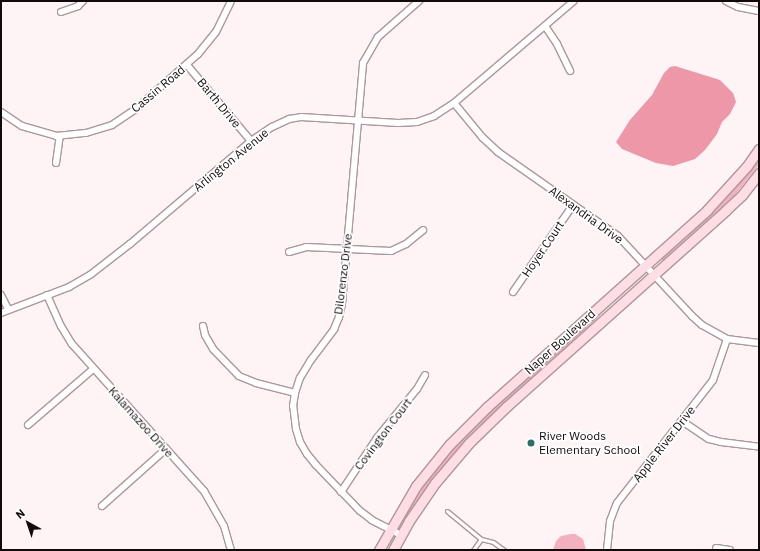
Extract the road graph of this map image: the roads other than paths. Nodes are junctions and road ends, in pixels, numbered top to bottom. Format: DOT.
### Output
graph roads {
  1 [pos="83,1"];
  2 [pos="231,1"];
  3 [pos="419,1"];
  4 [pos="574,1"];
  5 [pos="726,1"];
  6 [pos="759,11"];
  7 [pos="61,12"];
  8 [pos="545,26"];
  9 [pos="187,65"];
  10 [pos="570,71"];
  11 [pos="454,103"];
  12 [pos="1,112"];
  13 [pos="356,121"];
  14 [pos="58,136"];
  15 [pos="251,141"];
  16 [pos="759,149"];
  17 [pos="56,162"];
  18 [pos="759,173"];
  19 [pos="573,205"];
  20 [pos="423,230"];
  21 [pos="347,250"];
  22 [pos="289,252"];
  23 [pos="646,265"];
  24 [pos="654,275"];
  25 [pos="513,292"];
  26 [pos="1,294"];
  27 [pos="46,295"];
  28 [pos="8,309"];
  29 [pos="1,313"];
  30 [pos="203,326"];
  31 [pos="727,340"];
  32 [pos="759,343"];
  33 [pos="93,369"];
  34 [pos="425,376"];
  35 [pos="295,394"];
  36 [pos="682,421"];
  37 [pos="28,425"];
  38 [pos="759,447"];
  39 [pos="166,449"];
  40 [pos="341,492"];
  41 [pos="102,506"];
  42 [pos="447,511"];
  43 [pos="390,529"];
  44 [pos="401,535"];
  45 [pos="482,539"];
  46 [pos="716,548"];
  47 [pos="231,550"];
  48 [pos="379,550"];
  49 [pos="393,550"];
  50 [pos="473,550"];
  51 [pos="504,550"];
  52 [pos="607,550"];
  53 [pos="730,550"];
  1 -- 7 [label="street"];
  2 -- 9 [label="street, Cassin Road"];
  3 -- 13 [label="street, Dilorenzo Drive"];
  4 -- 8 [label="street, Arlington Avenue"];
  5 -- 6 [label="street"];
  8 -- 10 [label="street"];
  8 -- 11 [label="street, Arlington Avenue"];
  9 -- 14 [label="street, Cassin Road"];
  9 -- 15 [label="street, Barth Drive"];
  11 -- 13 [label="street, Arlington Avenue"];
  11 -- 19 [label="street, Alexandria Drive"];
  12 -- 14 [label="street"];
  13 -- 15 [label="street, Arlington Avenue"];
  13 -- 21 [label="street, Dilorenzo Drive"];
  14 -- 17 [label="street"];
  15 -- 27 [label="street, Arlington Avenue"];
  16 -- 23 [label="main road, Naper Boulevard"];
  18 -- 24 [label="main road, Naper Boulevard"];
  19 -- 23 [label="street, Alexandria Drive"];
  19 -- 25 [label="street, Hoyer Court"];
  20 -- 21 [label="street"];
  21 -- 22 [label="street"];
  21 -- 35 [label="street, Dilorenzo Drive"];
  23 -- 24 [label="street, Alexandria Drive"];
  23 -- 43 [label="main road, Naper Boulevard"];
  24 -- 31 [label="street, Alexandria Drive"];
  24 -- 44 [label="main road, Naper Boulevard"];
  26 -- 28 [label="street"];
  27 -- 28 [label="street, Arlington Avenue"];
  27 -- 33 [label="street, Kalamazoo Drive"];
  28 -- 29 [label="street, Arlington Avenue"];
  30 -- 35 [label="street"];
  31 -- 32 [label="street, Alexandria Drive"];
  31 -- 36 [label="street, Apple River Drive"];
  33 -- 37 [label="street"];
  33 -- 39 [label="street, Kalamazoo Drive"];
  34 -- 40 [label="street, Covington Court"];
  35 -- 40 [label="street, Dilorenzo Drive"];
  36 -- 38 [label="street"];
  36 -- 52 [label="street, Apple River Drive"];
  39 -- 41 [label="street"];
  39 -- 47 [label="street, Kalamazoo Drive"];
  40 -- 43 [label="street, Dilorenzo Drive"];
  42 -- 45 [label="lane"];
  43 -- 44 [label="street, Dilorenzo Drive"];
  43 -- 48 [label="main road, Naper Boulevard"];
  44 -- 49 [label="main road, Naper Boulevard"];
  45 -- 50 [label="lane"];
  45 -- 51 [label="lane"];
  46 -- 53 [label="street"];
}
